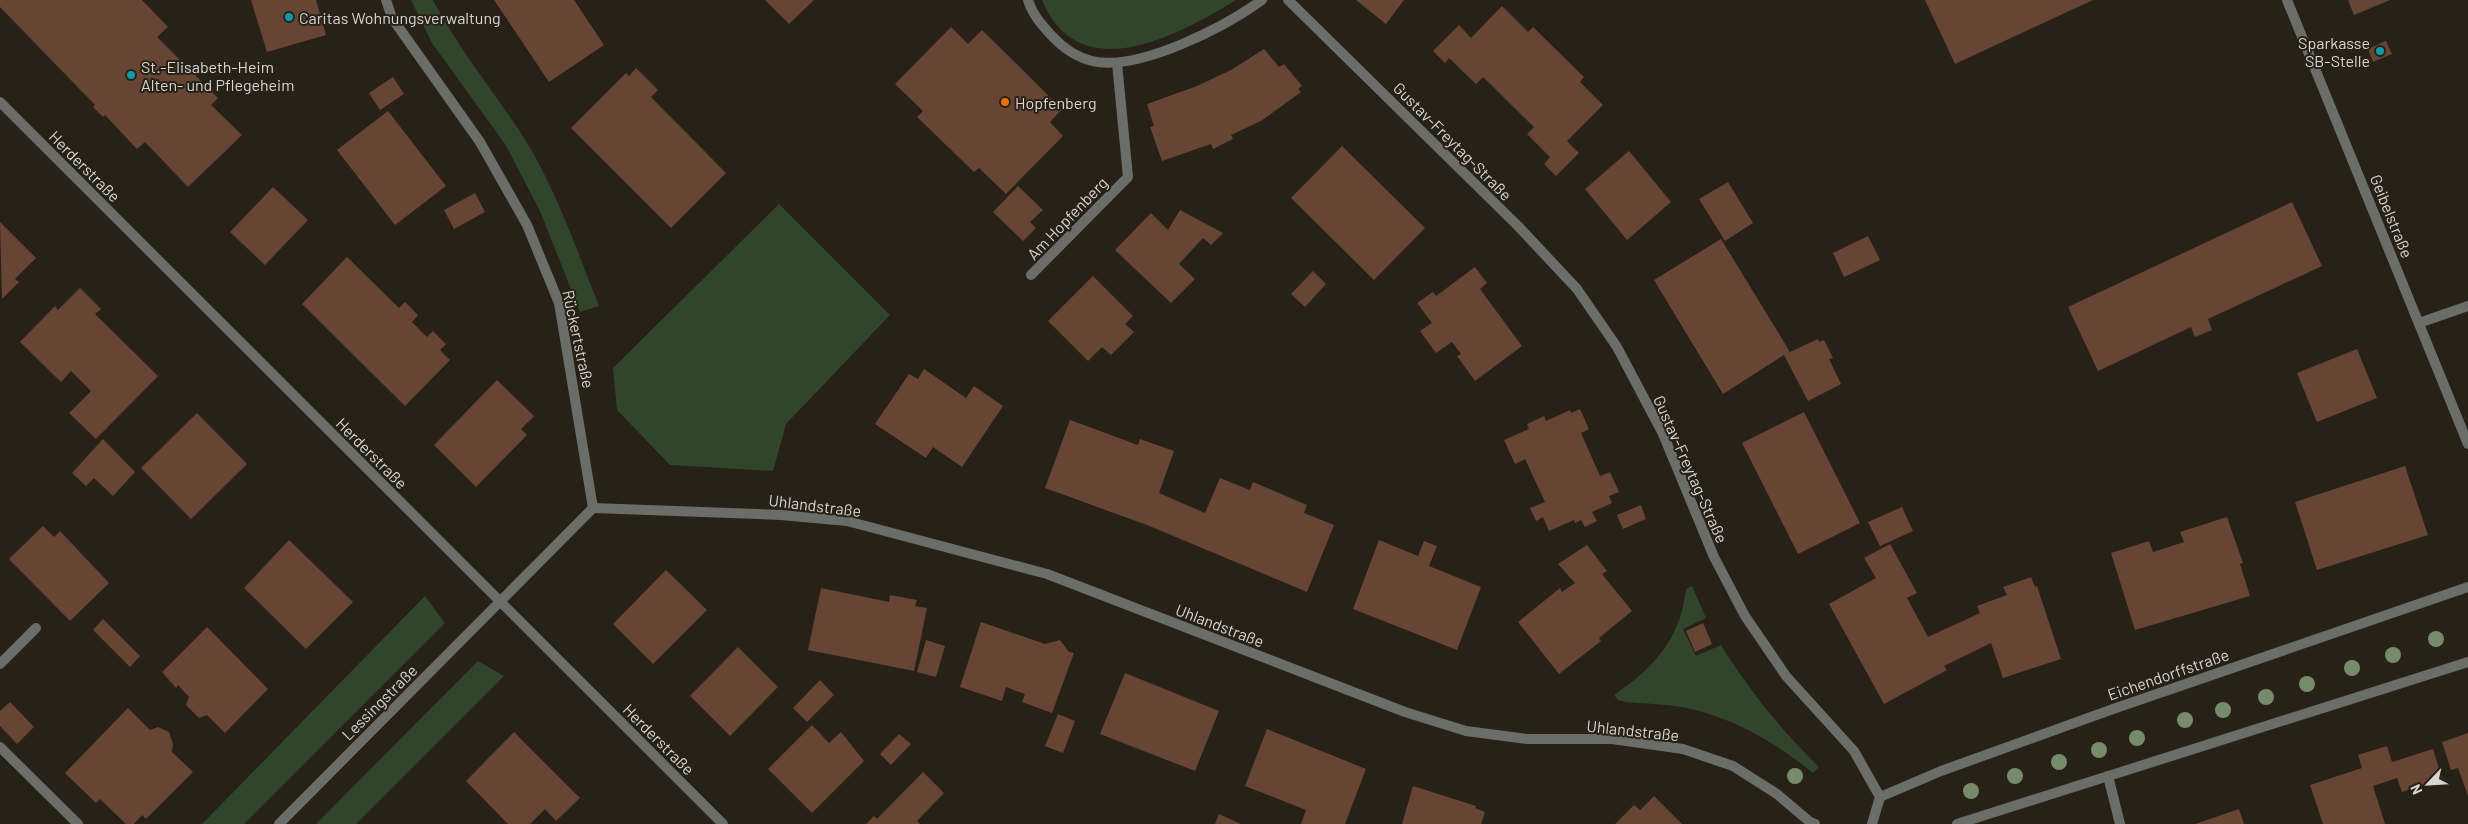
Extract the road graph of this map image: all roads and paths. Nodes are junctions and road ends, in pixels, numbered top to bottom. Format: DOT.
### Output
graph roads {
  1 [pos="386,0"];
  2 [pos="1028,0"];
  3 [pos="1262,0"];
  4 [pos="1288,0"];
  5 [pos="2287,0"];
  6 [pos="1117,63"];
  7 [pos="0,102"];
  8 [pos="1032,275"];
  9 [pos="2468,306"];
  10 [pos="2419,323"];
  11 [pos="2468,444"];
  12 [pos="593,508"];
  13 [pos="2468,587"];
  14 [pos="500,602"];
  15 [pos="36,628"];
  16 [pos="2468,662"];
  17 [pos="0,664"];
  18 [pos="0,747"];
  19 [pos="2108,776"];
  20 [pos="1880,797"];
  21 [pos="78,824"];
  22 [pos="279,824"];
  23 [pos="723,824"];
  24 [pos="1815,824"];
  25 [pos="1872,824"];
  26 [pos="1957,824"];
  27 [pos="2120,824"];
  1 -- 12 [label="street, Rückertstraße"];
  2 -- 6 [label="street"];
  3 -- 6 [label="street"];
  4 -- 20 [label="street, Gustav-Freytag-Straße"];
  5 -- 10 [label="street, Geibelstraße"];
  6 -- 8 [label="street, Am Hopfenberg"];
  7 -- 14 [label="street, Herderstraße"];
  9 -- 10 [label="street"];
  10 -- 11 [label="street, Geibelstraße"];
  12 -- 14 [label="street"];
  12 -- 24 [label="street, Uhlandstraße"];
  13 -- 20 [label="street, Eichendorffstraße"];
  14 -- 22 [label="street, Lessingstraße"];
  14 -- 23 [label="street, Herderstraße"];
  15 -- 17 [label="street"];
  16 -- 19 [label="street"];
  18 -- 21 [label="street"];
  19 -- 26 [label="street"];
  19 -- 27 [label="street"];
  20 -- 25 [label="street"];
}
